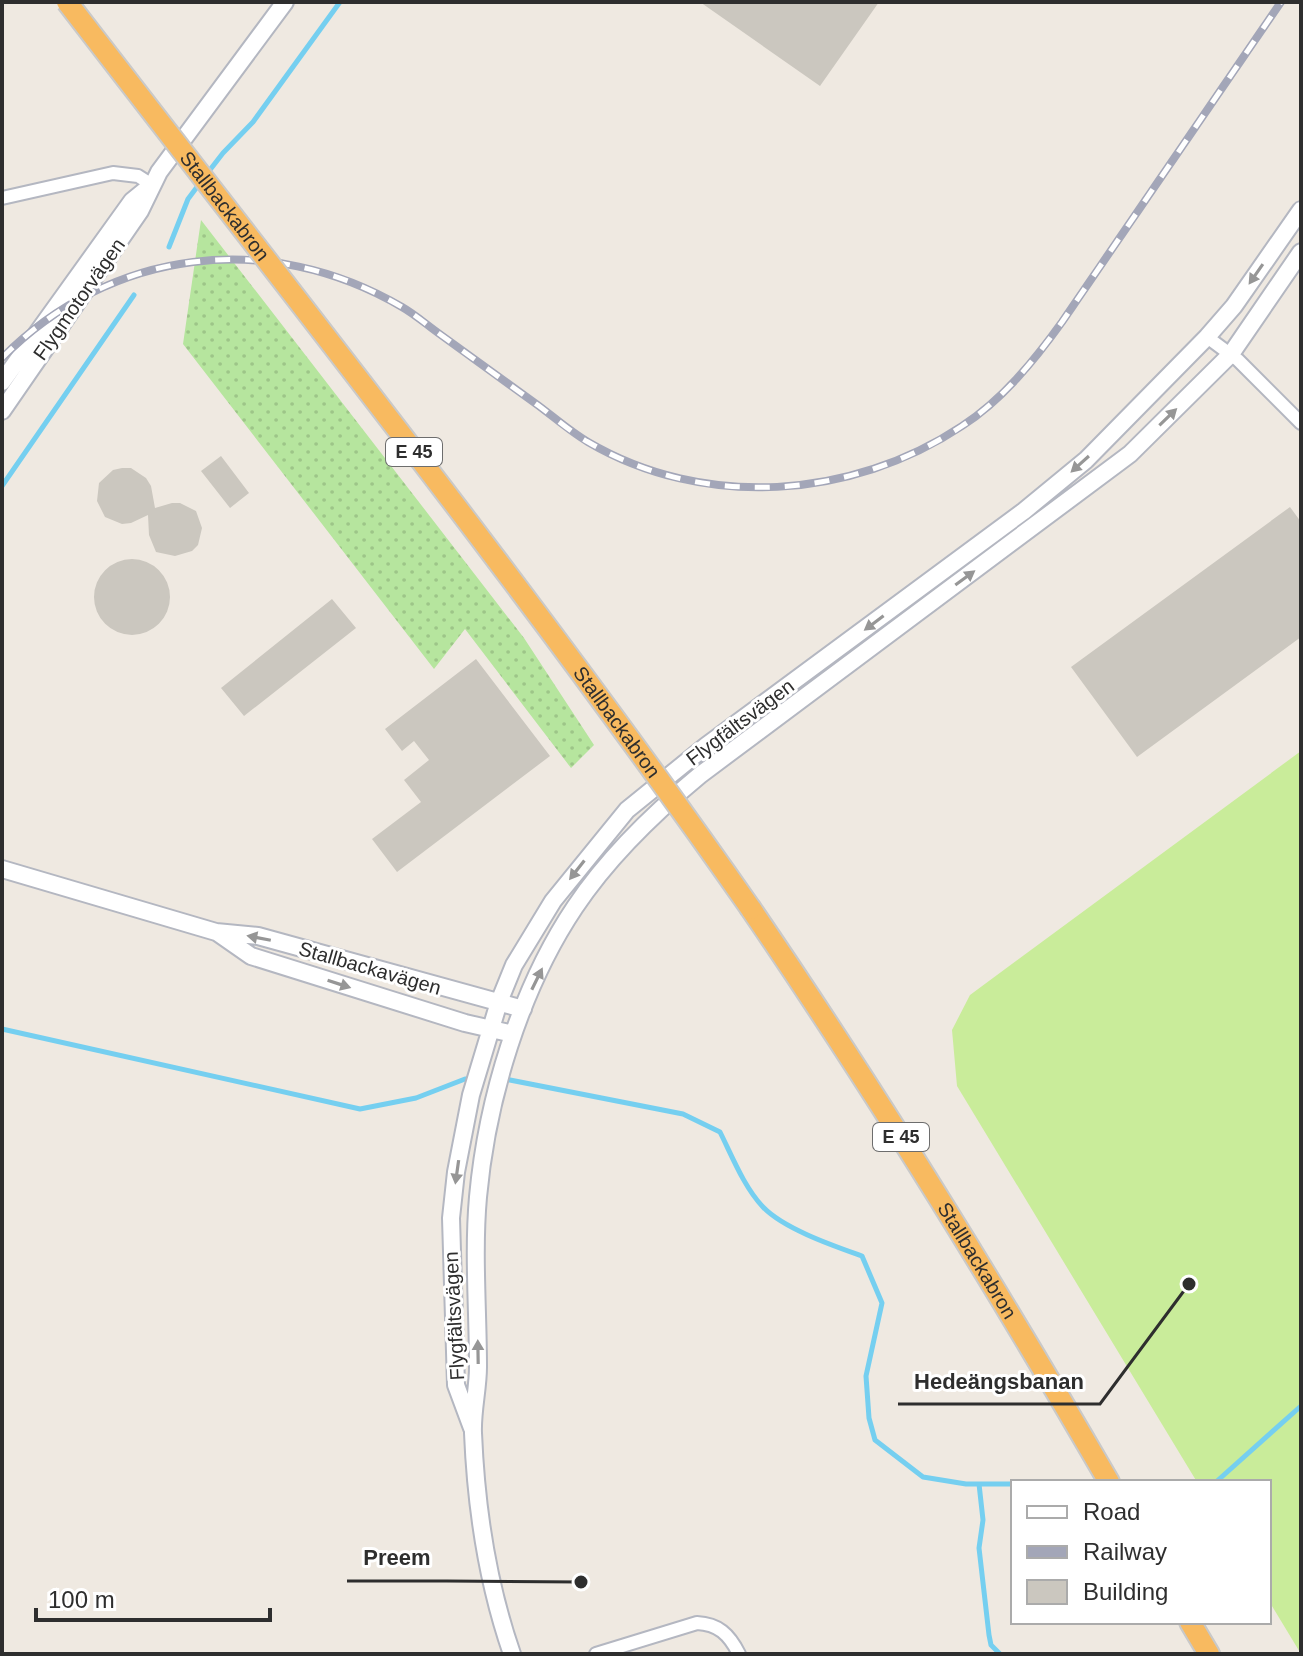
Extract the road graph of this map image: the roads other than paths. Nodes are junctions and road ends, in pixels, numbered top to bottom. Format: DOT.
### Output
graph roads {
  1 [pos="67,2"];
  2 [pos="285,2"];
  3 [pos="152,185"];
  4 [pos="2,198"];
  5 [pos="1301,210"];
  6 [pos="1301,252"];
  7 [pos="1207,337"];
  8 [pos="1231,354"];
  9 [pos="2,382"];
  10 [pos="2,411"];
  11 [pos="1301,423"];
  12 [pos="2,869"];
  13 [pos="216,932"];
  14 [pos="499,1002"];
  15 [pos="523,1009"];
  16 [pos="489,1030"];
  17 [pos="513,1034"];
  18 [pos="473,1430"];
  19 [pos="1108,1480"];
  20 [pos="512,1654"];
  21 [pos="596,1654"];
  22 [pos="739,1654"];
  1 -- 19 [label="highway, Stallbackabron / E 45, bridge"];
  2 -- 3 [label="street, Flygmotorvägen"];
  3 -- 4 [label="street"];
  3 -- 9 [label="street, Flygmotorvägen"];
  3 -- 10 [label="street, Flygmotorvägen"];
  5 -- 7 [label="street, Flygfältsvägen, one-way"];
  6 -- 8 [label="street, Flygfältsvägen"];
  7 -- 8 [label="street"];
  7 -- 14 [label="street, Flygfältsvägen, one-way"];
  8 -- 11 [label="street"];
  15 -- 8 [label="street, Flygfältsvägen, one-way"];
  12 -- 13 [label="street, Stallbackavägen"];
  14 -- 13 [label="street, Stallbackavägen, one-way"];
  13 -- 16 [label="street, Stallbackavägen, one-way"];
  14 -- 15 [label="street, Stallbackavägen"];
  14 -- 16 [label="street, Flygfältsvägen"];
  15 -- 17 [label="street, Flygfältsvägen"];
  16 -- 17 [label="street, Stallbackavägen"];
  16 -- 18 [label="street, Flygfältsvägen, one-way"];
  18 -- 17 [label="street, Flygfältsvägen, one-way"];
  18 -- 20 [label="street, Flygfältsvägen"];
  21 -- 22 [label="street"];
}
